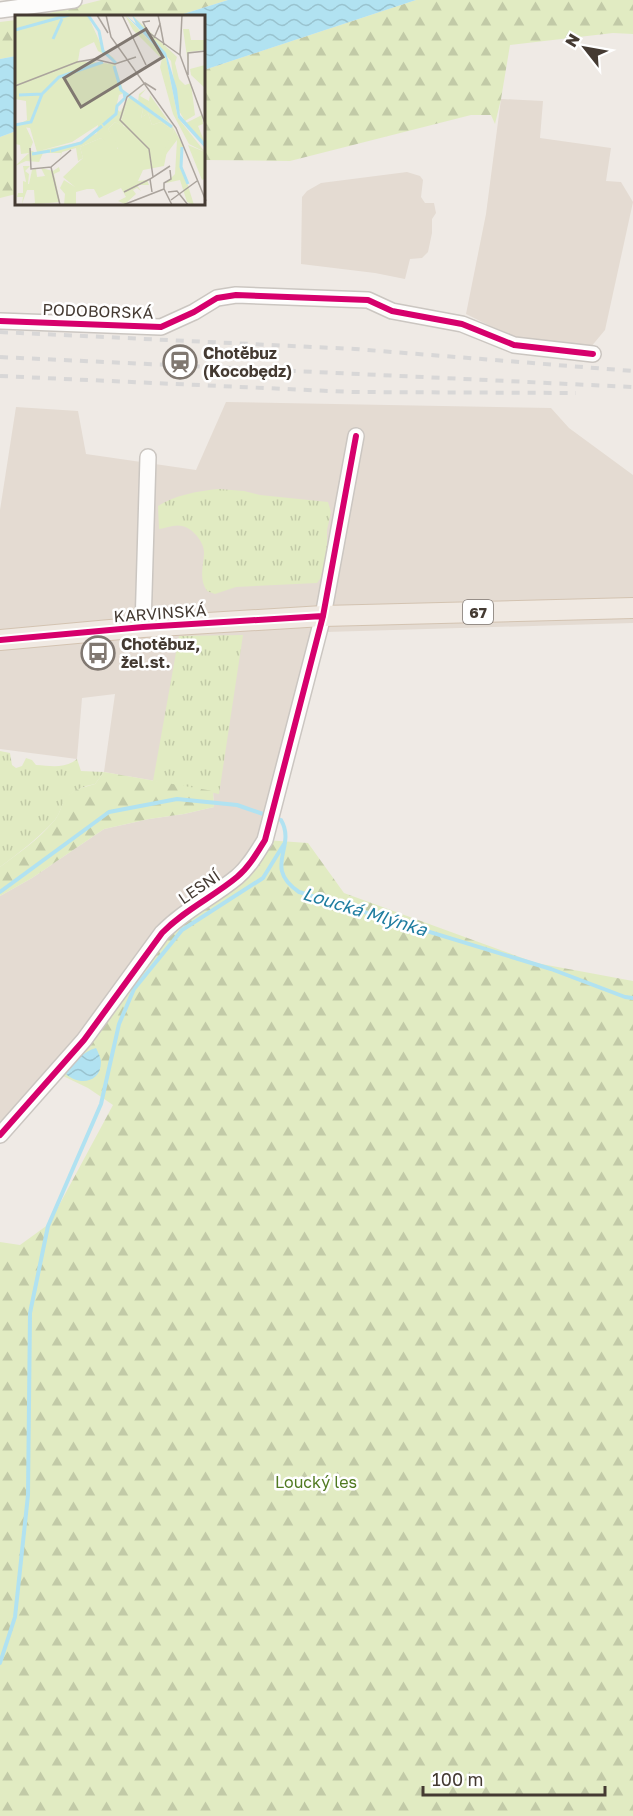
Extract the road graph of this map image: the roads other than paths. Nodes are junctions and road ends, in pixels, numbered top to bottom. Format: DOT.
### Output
graph roads {
  1 [pos="74,0"];
  2 [pos="0,10"];
  3 [pos="0,321"];
  4 [pos="593,354"];
  5 [pos="356,436"];
  6 [pos="148,457"];
  7 [pos="633,608"];
  8 [pos="323,616"];
  9 [pos="143,627"];
  10 [pos="0,640"];
  11 [pos="0,1135"];
  1 -- 2 [label="street"];
  3 -- 4 [label="street, PODOBORSKÁ"];
  5 -- 8 [label="street, LESNÍ"];
  6 -- 9 [label="street"];
  7 -- 8 [label="main road, KARVINSKÁ / 67"];
  8 -- 9 [label="main road, KARVINSKÁ / 67"];
  8 -- 11 [label="street, LESNÍ"];
  9 -- 10 [label="main road, KARVINSKÁ / 67"];
}
